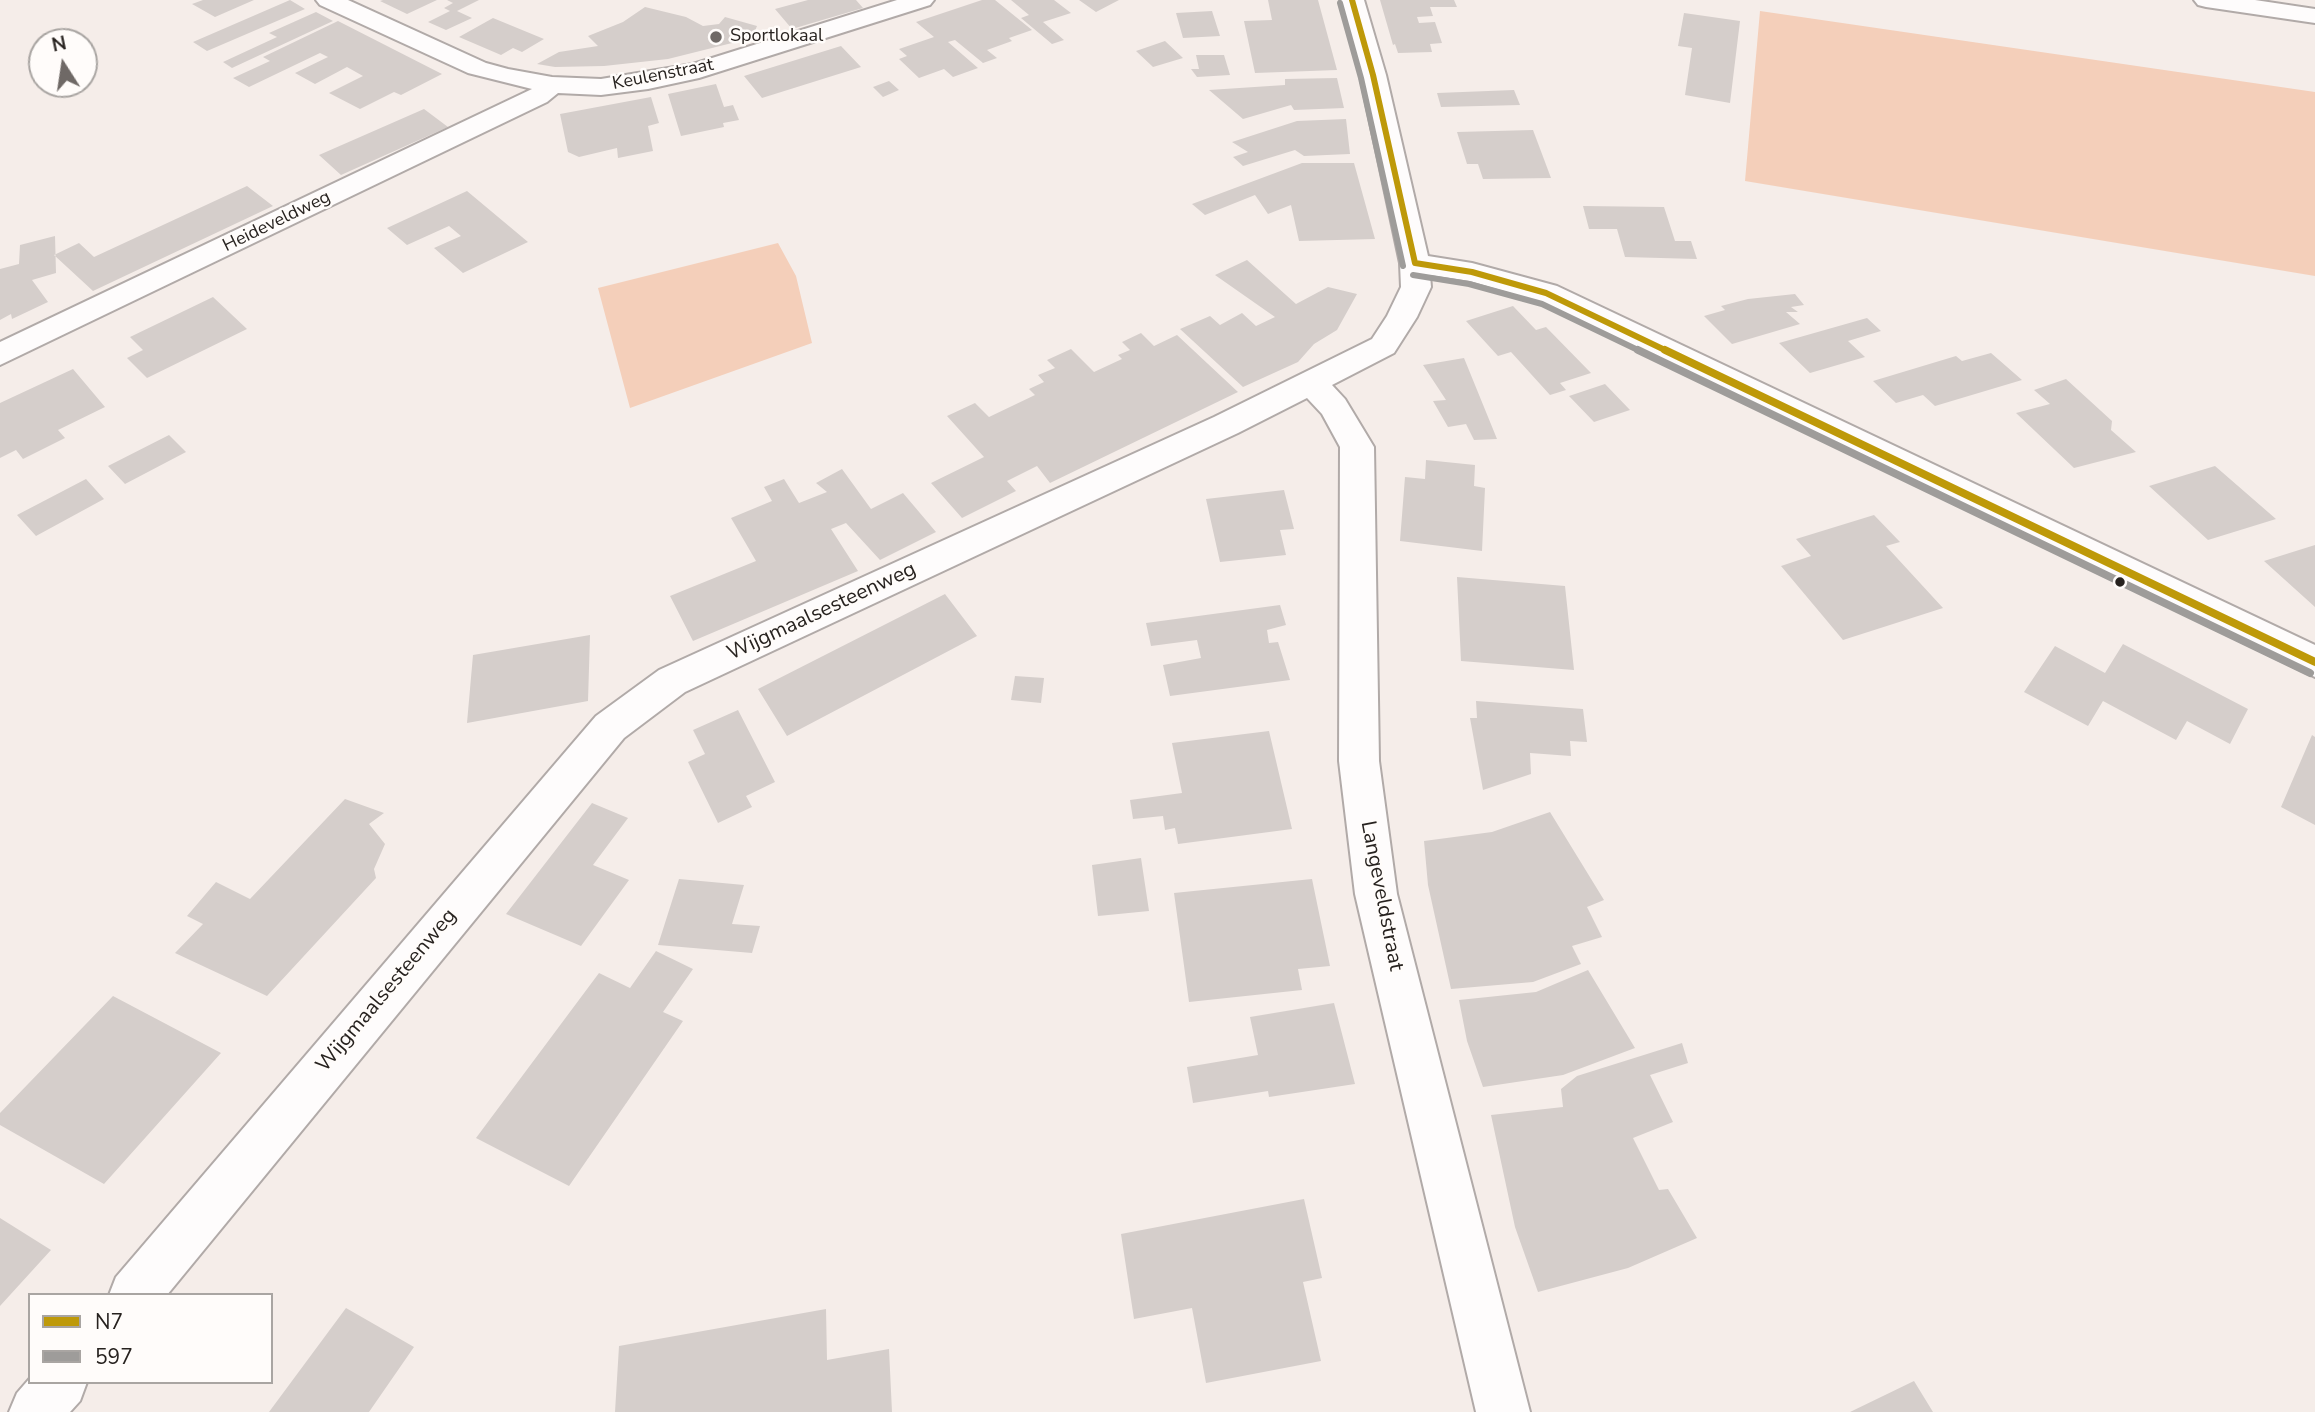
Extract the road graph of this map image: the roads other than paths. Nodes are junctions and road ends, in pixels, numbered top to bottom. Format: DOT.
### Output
graph roads {
  1 [pos="328,0"];
  2 [pos="922,0"];
  3 [pos="1352,0"];
  4 [pos="2206,0"];
  5 [pos="2315,16"];
  6 [pos="552,85"];
  7 [pos="1415,263"];
  8 [pos="0,355"];
  9 [pos="1311,382"];
  10 [pos="2315,662"];
  11 [pos="136,1293"];
  12 [pos="59,1384"];
  13 [pos="36,1412"];
  14 [pos="1503,1412"];
  1 -- 6 [label="street, Keulenstraat"];
  2 -- 6 [label="street, Keulenstraat"];
  3 -- 7 [label="street, Wijgmaalsesteenweg"];
  4 -- 5 [label="street"];
  6 -- 8 [label="street, Heideveldweg"];
  7 -- 9 [label="street, Wijgmaalsesteenweg"];
  7 -- 10 [label="street"];
  9 -- 11 [label="street, Wijgmaalsesteenweg"];
  9 -- 14 [label="street, Langeveldstraat"];
  12 -- 13 [label="street"];
}
